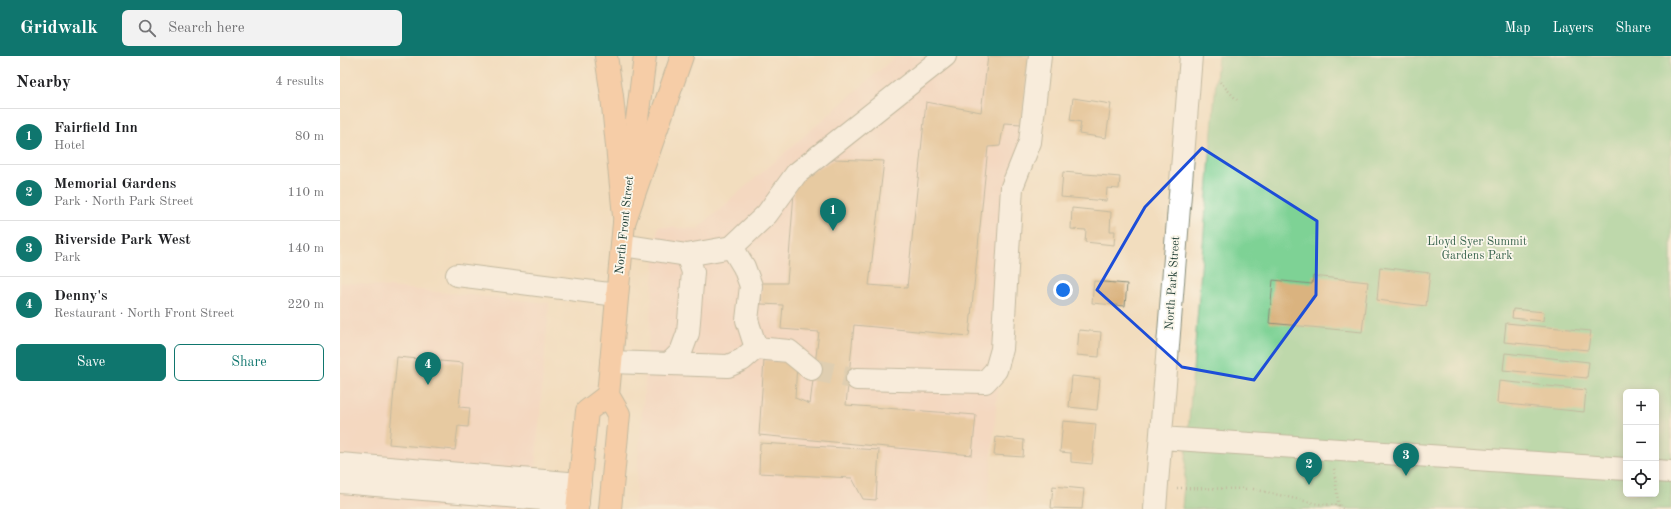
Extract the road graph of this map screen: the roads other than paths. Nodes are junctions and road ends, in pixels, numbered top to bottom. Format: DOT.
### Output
graph roads {
  1 [pos="606,56"];
  2 [pos="645,56"];
  3 [pos="682,56"];
  4 [pos="945,56"];
  5 [pos="1040,56"];
  6 [pos="1191,56"];
  7 [pos="624,222"];
  8 [pos="622,245"];
  9 [pos="732,248"];
  10 [pos="687,255"];
  11 [pos="457,275"];
  12 [pos="617,294"];
  13 [pos="756,348"];
  14 [pos="611,362"];
  15 [pos="670,363"];
  16 [pos="811,369"];
  17 [pos="857,379"];
  18 [pos="608,395"];
  19 [pos="1161,438"];
  20 [pos="340,464"];
  21 [pos="1623,469"];
  22 [pos="1659,471"];
  23 [pos="1671,472"];
  24 [pos="340,482"];
  25 [pos="578,498"];
  26 [pos="1156,498"];
  27 [pos="610,509"];
  1 -- 7 [label="main road"];
  2 -- 7 [label="main road, North Front Street"];
  3 -- 7 [label="main road"];
  4 -- 9 [label="street"];
  5 -- 17 [label="street"];
  6 -- 19 [label="street, North Park Street"];
  7 -- 8 [label="main road, North Front Street"];
  8 -- 10 [label="street"];
  8 -- 12 [label="main road, North Front Street"];
  9 -- 10 [label="street"];
  9 -- 13 [label="street"];
  10 -- 15 [label="street"];
  11 -- 12 [label="street"];
  12 -- 14 [label="main road, North Front Street"];
  13 -- 15 [label="street"];
  13 -- 16 [label="street"];
  14 -- 15 [label="street"];
  14 -- 18 [label="main road, North Front Street"];
  18 -- 25 [label="main road"];
  18 -- 27 [label="main road"];
  19 -- 21 [label="street"];
  19 -- 26 [label="street, North Park Street"];
  20 -- 25 [label="street"];
  22 -- 23 [label="street"];
  24 -- 25 [label="street"];
}
